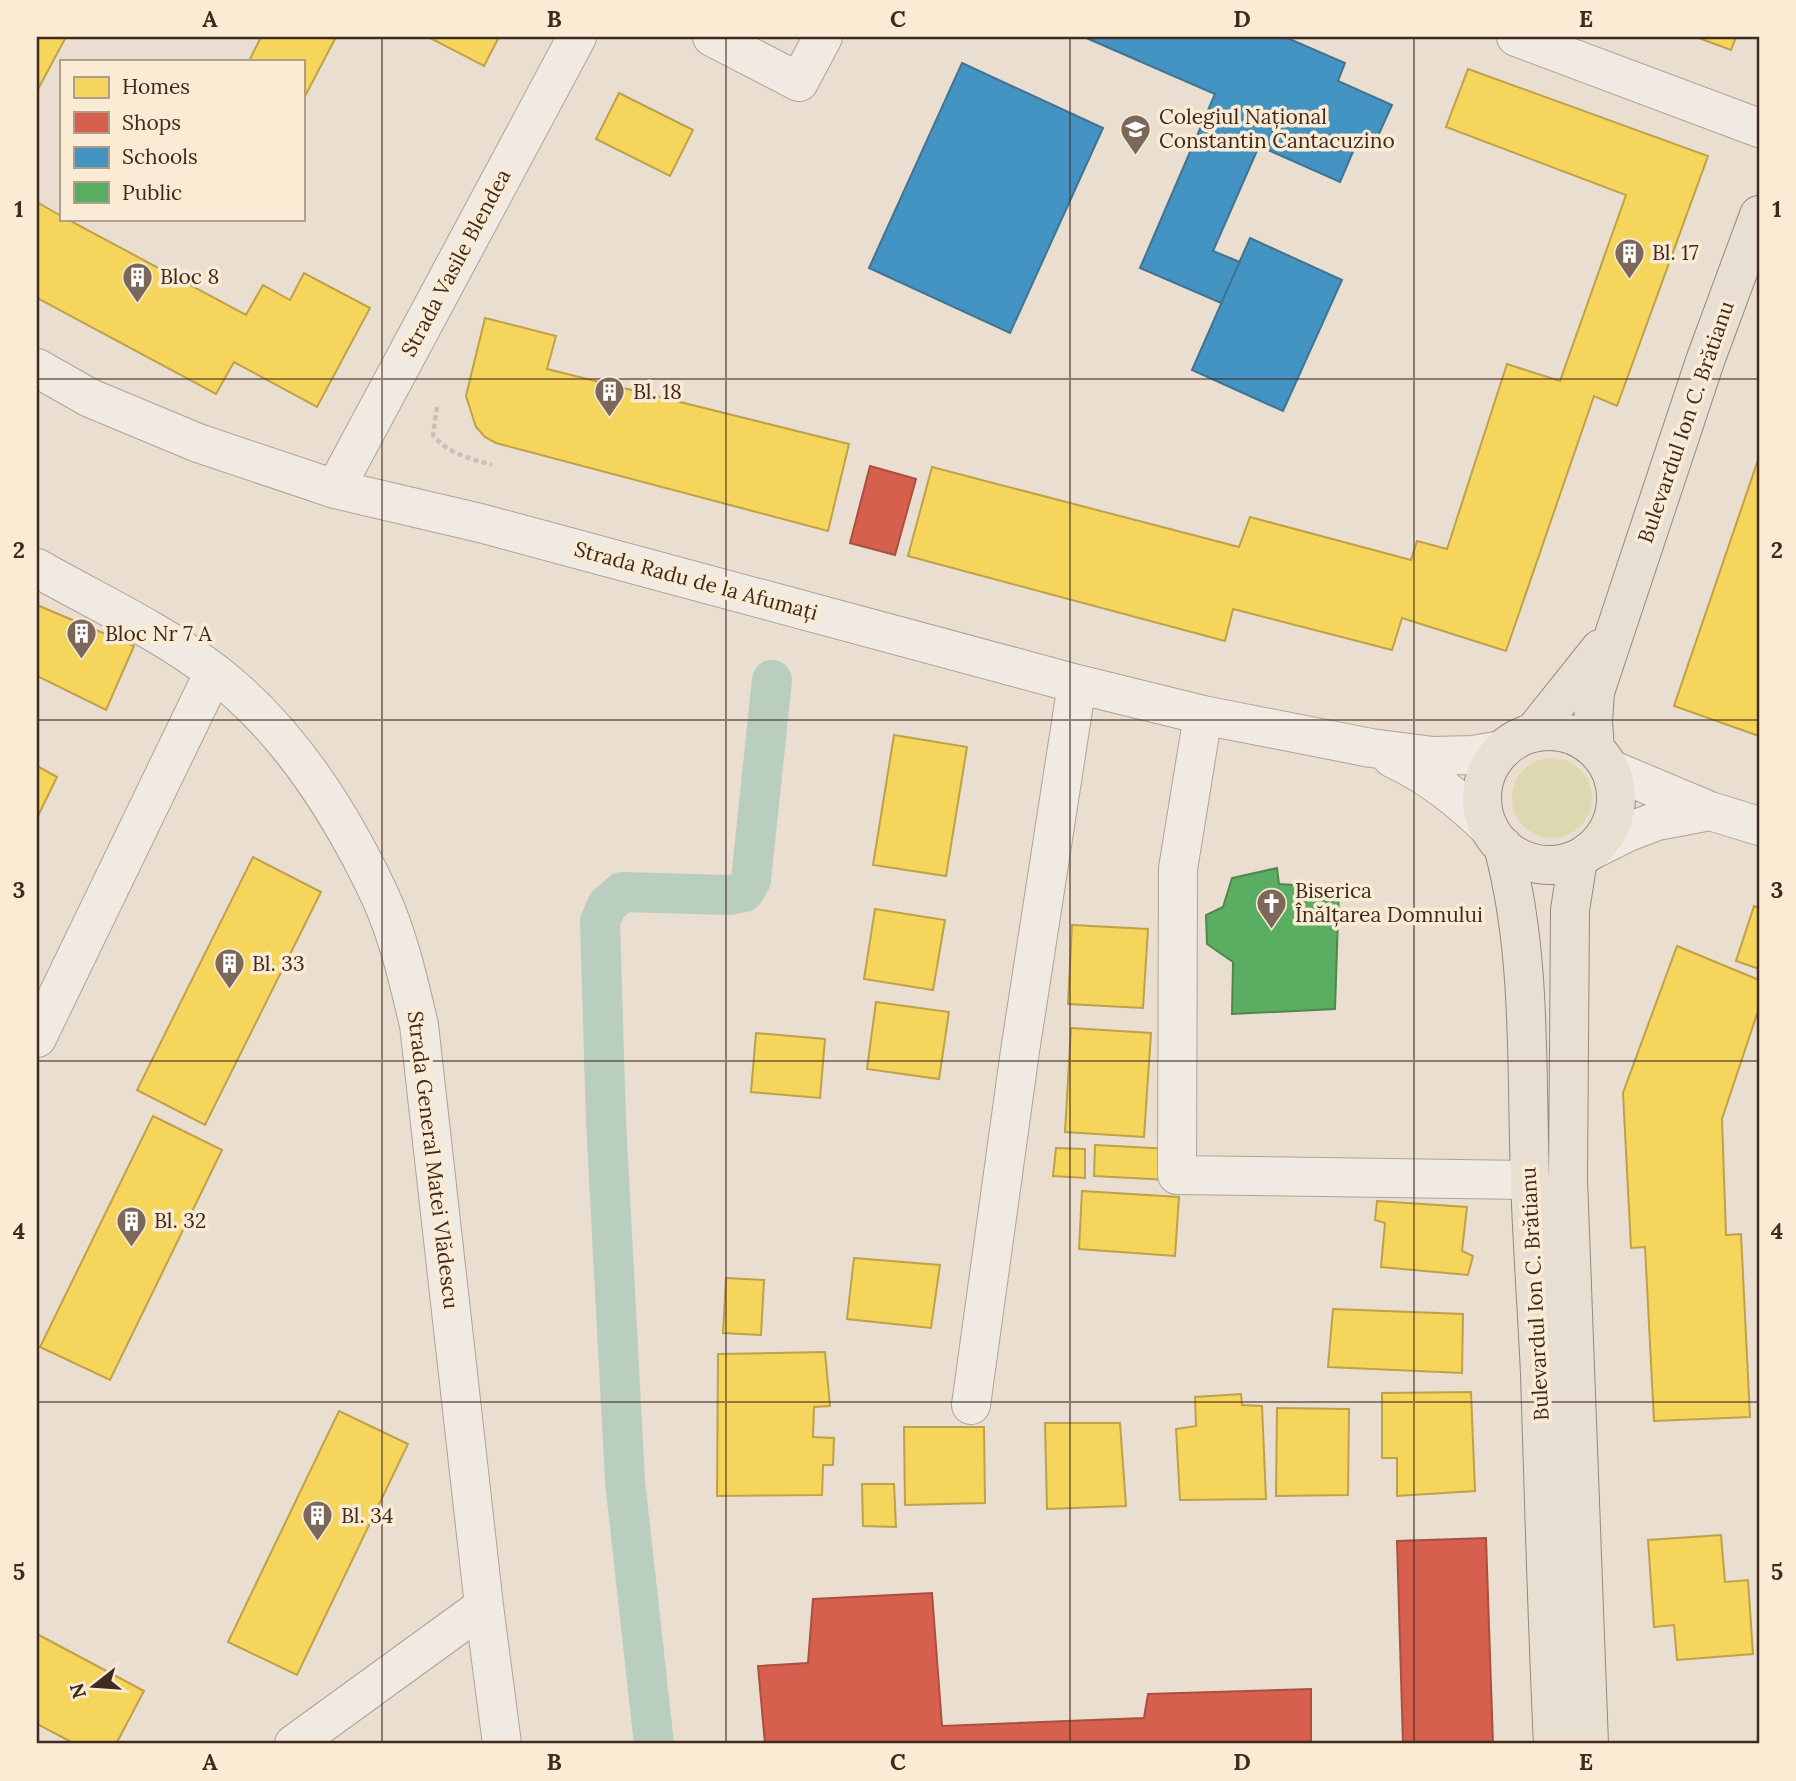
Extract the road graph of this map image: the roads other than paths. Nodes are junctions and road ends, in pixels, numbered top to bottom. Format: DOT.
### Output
graph roads {
  1 [pos="577,37"];
  2 [pos="712,37"];
  3 [pos="823,37"];
  4 [pos="1516,37"];
  5 [pos="1582,48"];
  6 [pos="1759,128"];
  7 [pos="1759,215"];
  8 [pos="37,369"];
  9 [pos="335,489"];
  10 [pos="37,568"];
  11 [pos="1614,631"];
  12 [pos="214,671"];
  13 [pos="1077,684"];
  14 [pos="1203,715"];
  15 [pos="1517,741"];
  16 [pos="1371,748"];
  17 [pos="1603,759"];
  18 [pos="1710,811"];
  19 [pos="1759,827"];
  20 [pos="1496,837"];
  21 [pos="1584,855"];
  22 [pos="37,1038"];
  23 [pos="1530,1180"];
  24 [pos="971,1405"];
  25 [pos="484,1606"];
  26 [pos="294,1744"];
  27 [pos="502,1744"];
  28 [pos="1553,1744"];
  29 [pos="1589,1744"];
  1 -- 9 [label="street, Strada Vasile Blendea"];
  2 -- 3 [label="street"];
  4 -- 5 [label="street"];
  5 -- 6 [label="street"];
  7 -- 11 [label="main road, Bulevardul Ion C. Brătianu"];
  8 -- 9 [label="street, Strada Radu de la Afumați"];
  9 -- 13 [label="street, Strada Radu de la Afumați"];
  10 -- 12 [label="street, Strada General Matei Vlădescu"];
  11 -- 15 [label="main road, Bulevardul Ion C. Brătianu"];
  11 -- 17 [label="main road, Bulevardul Ion C. Brătianu"];
  12 -- 22 [label="street"];
  12 -- 25 [label="street, Strada General Matei Vlădescu"];
  13 -- 14 [label="street, Strada Radu de la Afumați"];
  13 -- 24 [label="street"];
  14 -- 16 [label="street, Strada Radu de la Afumați"];
  14 -- 23 [label="street"];
  15 -- 16 [label="street, Strada Radu de la Afumați"];
  15 -- 17 [label="main road"];
  15 -- 20 [label="main road"];
  16 -- 20 [label="street, Strada Radu de la Afumați"];
  17 -- 18 [label="street"];
  17 -- 21 [label="main road"];
  18 -- 19 [label="street"];
  18 -- 21 [label="street"];
  20 -- 21 [label="main road"];
  20 -- 23 [label="main road, Bulevardul Ion C. Brătianu"];
  21 -- 29 [label="main road, Bulevardul Ion C. Brătianu"];
  23 -- 28 [label="main road, Bulevardul Ion C. Brătianu"];
  25 -- 26 [label="street"];
  25 -- 27 [label="street, Strada General Matei Vlădescu"];
}
